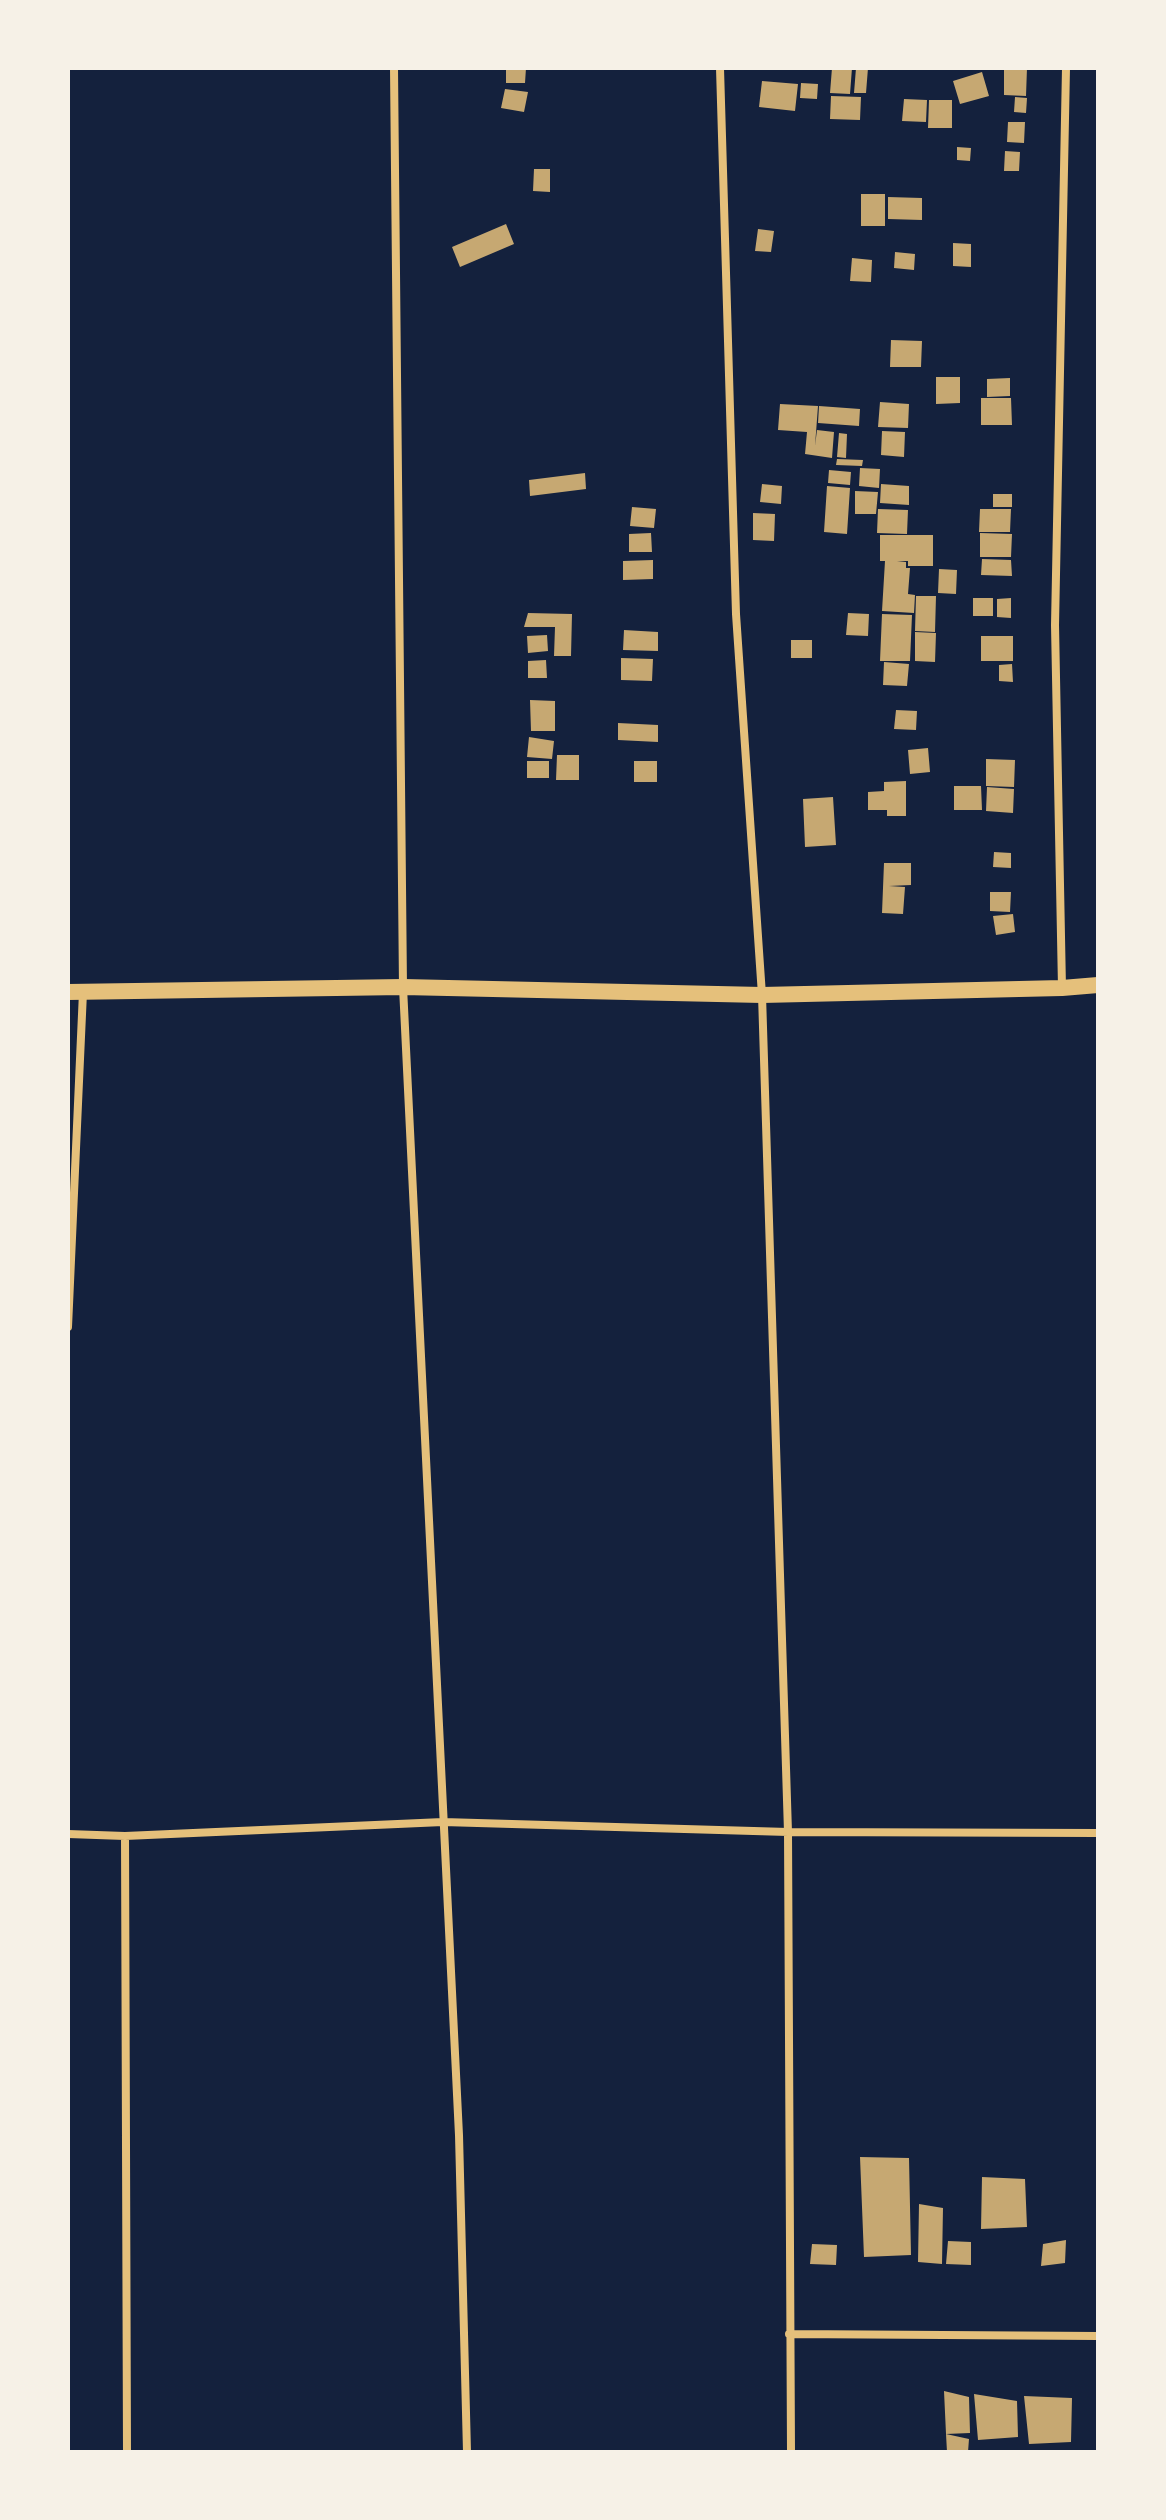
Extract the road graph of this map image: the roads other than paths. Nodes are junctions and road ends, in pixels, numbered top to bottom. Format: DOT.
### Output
graph roads {
  1 [pos="394,68"];
  2 [pos="720,68"];
  3 [pos="1066,68"];
  4 [pos="1098,985"];
  5 [pos="403,987"];
  6 [pos="1062,988"];
  7 [pos="75,992"];
  8 [pos="762,995"];
  9 [pos="68,1327"];
  10 [pos="443,1822"];
  11 [pos="788,1832"];
  12 [pos="1098,1833"];
  13 [pos="68,1834"];
  14 [pos="125,1836"];
  15 [pos="789,2334"];
  16 [pos="1098,2336"];
  17 [pos="127,2452"];
  18 [pos="467,2452"];
  19 [pos="791,2452"];
  1 -- 5 [label="street"];
  2 -- 8 [label="street"];
  3 -- 6 [label="street"];
  4 -- 6 [label="main road"];
  5 -- 7 [label="main road"];
  5 -- 8 [label="main road"];
  5 -- 10 [label="street"];
  6 -- 8 [label="main road"];
  7 -- 9 [label="street"];
  8 -- 11 [label="street"];
  10 -- 11 [label="street"];
  10 -- 14 [label="street"];
  10 -- 18 [label="street"];
  11 -- 12 [label="street"];
  11 -- 15 [label="street"];
  13 -- 14 [label="street"];
  14 -- 17 [label="street"];
  15 -- 16 [label="street"];
  15 -- 19 [label="street"];
}
